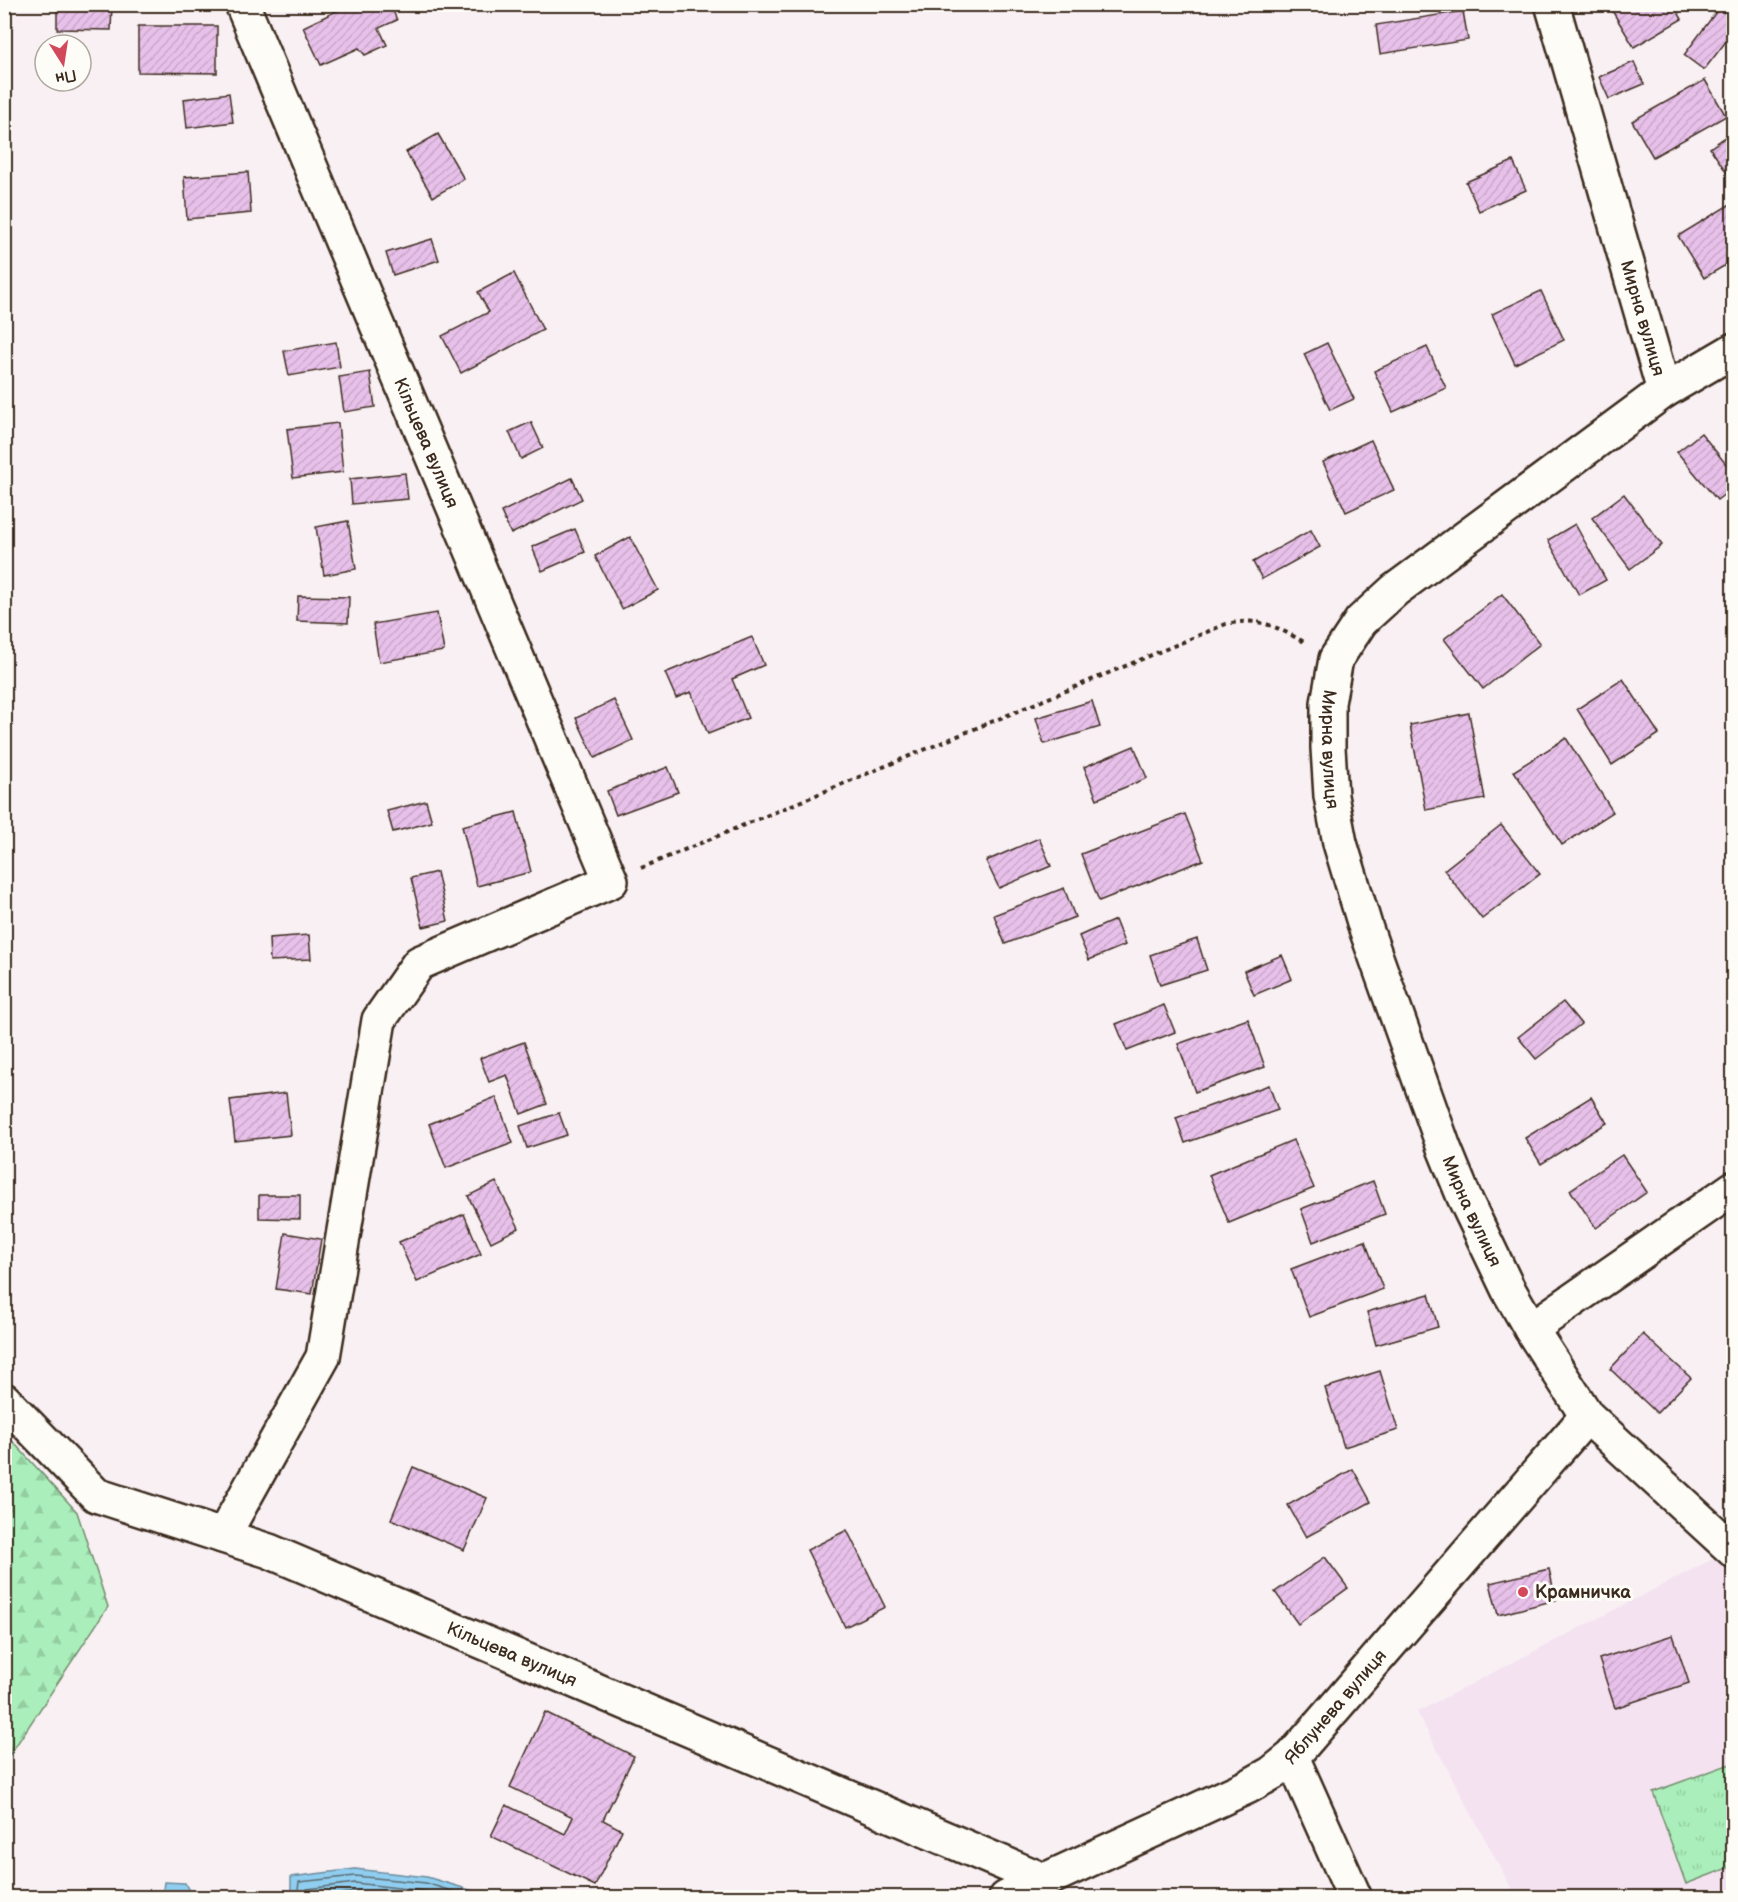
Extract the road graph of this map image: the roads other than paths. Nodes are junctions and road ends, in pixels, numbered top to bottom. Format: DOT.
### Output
graph roads {
  1 [pos="242,4"];
  2 [pos="1552,4"];
  3 [pos="1734,350"];
  4 [pos="1664,391"];
  5 [pos="1734,1188"];
  6 [pos="1532,1329"];
  7 [pos="4,1400"];
  8 [pos="1587,1416"];
  9 [pos="223,1536"];
  10 [pos="1734,1551"];
  11 [pos="1292,1757"];
  12 [pos="1043,1880"];
  13 [pos="1006,1898"];
  14 [pos="1355,1898"];
  1 -- 9 [label="street, Кільцева вулиця"];
  2 -- 4 [label="street, Мирна вулиця"];
  3 -- 4 [label="street"];
  4 -- 6 [label="street, Мирна вулиця"];
  5 -- 6 [label="street"];
  6 -- 8 [label="street, Мирна вулиця"];
  7 -- 9 [label="street, Кільцева вулиця"];
  8 -- 10 [label="street, Мирна вулиця"];
  8 -- 11 [label="street, Яблунева вулиця"];
  9 -- 12 [label="street, Кільцева вулиця"];
  11 -- 12 [label="street, Яблунева вулиця"];
  11 -- 14 [label="street"];
  12 -- 13 [label="street, Яблунева вулиця"];
}
